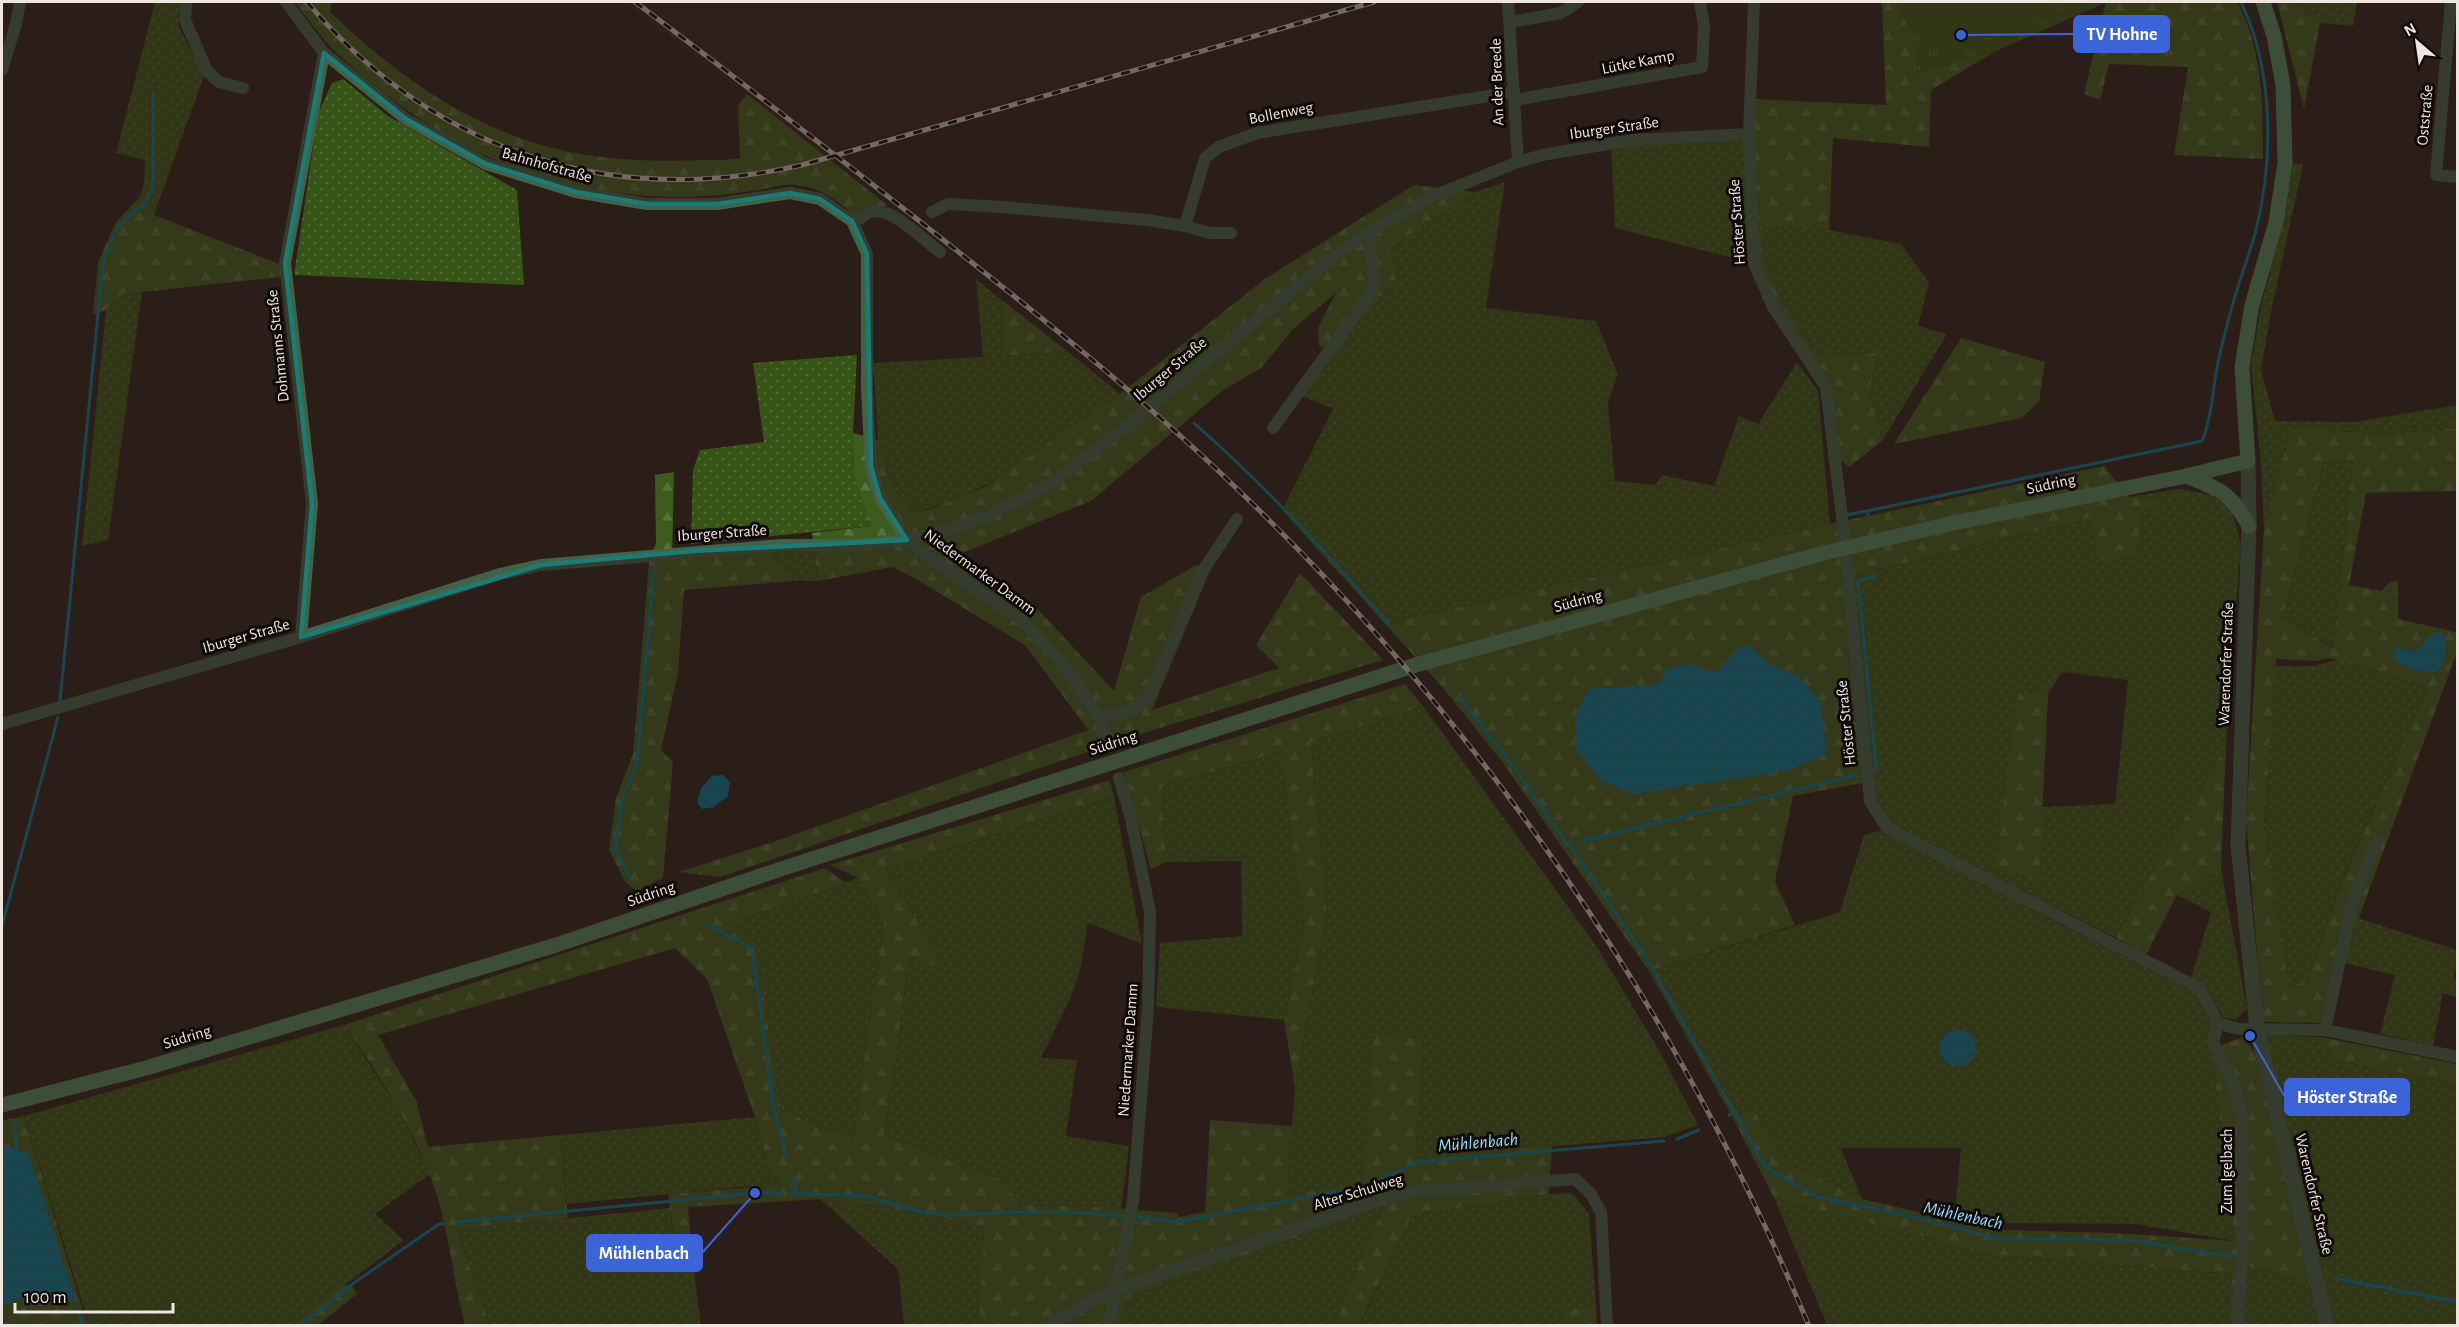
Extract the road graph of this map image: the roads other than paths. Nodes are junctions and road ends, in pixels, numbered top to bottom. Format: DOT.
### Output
graph roads {
  1 [pos="20,2"];
  2 [pos="186,2"];
  3 [pos="286,2"];
  4 [pos="1508,2"];
  5 [pos="1578,2"];
  6 [pos="1700,2"];
  7 [pos="1754,2"];
  8 [pos="2263,2"];
  9 [pos="2451,2"];
  10 [pos="1511,22"];
  11 [pos="324,53"];
  12 [pos="2,70"];
  13 [pos="243,88"];
  14 [pos="1515,96"];
  15 [pos="1749,134"];
  16 [pos="1518,162"];
  17 [pos="2457,177"];
  18 [pos="932,212"];
  19 [pos="852,221"];
  20 [pos="1185,226"];
  21 [pos="1369,232"];
  22 [pos="1231,233"];
  23 [pos="940,252"];
  24 [pos="1273,428"];
  25 [pos="2248,461"];
  26 [pos="2186,476"];
  27 [pos="1237,519"];
  28 [pos="2249,526"];
  29 [pos="908,540"];
  30 [pos="301,637"];
  31 [pos="1099,717"];
  32 [pos="2,724"];
  33 [pos="1109,747"];
  34 [pos="1119,778"];
  35 [pos="2378,839"];
  36 [pos="2218,1023"];
  37 [pos="2257,1029"];
  38 [pos="2325,1030"];
  39 [pos="2457,1057"];
  40 [pos="2,1105"];
  41 [pos="1116,1290"];
  42 [pos="1050,1326"];
  43 [pos="1109,1326"];
  44 [pos="1607,1326"];
  45 [pos="2237,1326"];
  46 [pos="2327,1326"];
  1 -- 12 [label="street"];
  2 -- 13 [label="street"];
  3 -- 11 [label="street, Bahnhofstraße"];
  4 -- 10 [label="street, An der Breede"];
  5 -- 10 [label="street"];
  6 -- 14 [label="street, Lütke Kamp"];
  7 -- 15 [label="street"];
  8 -- 25 [label="main road, Warendorfer Straße"];
  9 -- 17 [label="street, Oststraße"];
  10 -- 14 [label="street, An der Breede"];
  11 -- 19 [label="street, Bahnhofstraße"];
  11 -- 30 [label="street, Dohmanns Straße"];
  14 -- 16 [label="street, An der Breede"];
  14 -- 20 [label="street, Bollenweg"];
  15 -- 16 [label="street, Iburger Straße"];
  15 -- 36 [label="street, Höster Straße"];
  16 -- 21 [label="street, Iburger Straße"];
  18 -- 20 [label="street"];
  19 -- 23 [label="street"];
  19 -- 29 [label="street"];
  20 -- 22 [label="street"];
  21 -- 24 [label="street"];
  21 -- 29 [label="street, Iburger Straße"];
  25 -- 26 [label="main road, Südring"];
  25 -- 28 [label="street, Warendorfer Straße"];
  26 -- 28 [label="main road"];
  26 -- 40 [label="main road, Südring"];
  27 -- 31 [label="street"];
  28 -- 37 [label="street, Warendorfer Straße"];
  29 -- 30 [label="street, Iburger Straße"];
  29 -- 31 [label="street, Niedermarker Damm"];
  30 -- 32 [label="street, Iburger Straße"];
  31 -- 33 [label="street, Niedermarker Damm"];
  34 -- 41 [label="street, Niedermarker Damm"];
  35 -- 38 [label="street"];
  36 -- 37 [label="street"];
  36 -- 45 [label="street, Zum Igelbach"];
  37 -- 38 [label="street"];
  37 -- 46 [label="street, Warendorfer Straße"];
  38 -- 39 [label="street"];
  41 -- 42 [label="street, Alter Schulweg"];
  41 -- 43 [label="street, Niedermarker Damm"];
  41 -- 44 [label="street, Alter Schulweg"];
}
